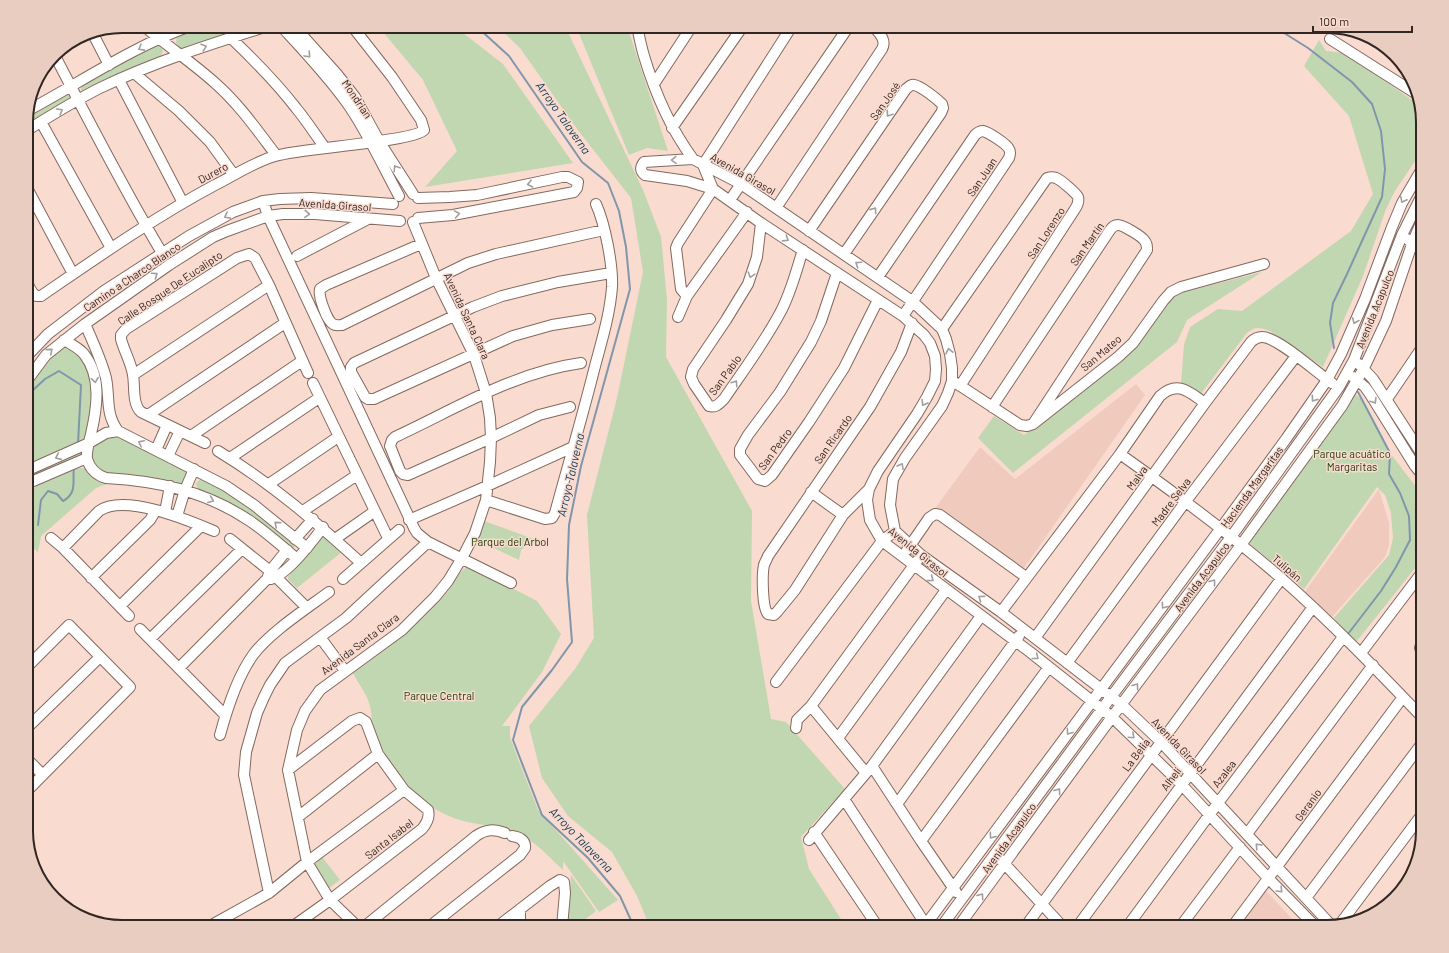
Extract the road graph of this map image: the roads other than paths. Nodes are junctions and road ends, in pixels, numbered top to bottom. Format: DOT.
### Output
graph roads {
  1 [pos="152,33"];
  2 [pos="173,33"];
  3 [pos="246,33"];
  4 [pos="288,33"];
  5 [pos="300,33"];
  6 [pos="357,33"];
  7 [pos="640,33"];
  8 [pos="687,33"];
  9 [pos="738,33"];
  10 [pos="787,33"];
  11 [pos="844,33"];
  12 [pos="879,33"];
  13 [pos="95,37"];
  14 [pos="231,38"];
  15 [pos="158,39"];
  16 [pos="1330,39"];
  17 [pos="180,54"];
  18 [pos="57,61"];
  19 [pos="109,64"];
  20 [pos="134,73"];
  21 [pos="119,80"];
  22 [pos="654,84"];
  23 [pos="71,86"];
  24 [pos="1410,89"];
  25 [pos="77,100"];
  26 [pos="35,103"];
  27 [pos="41,122"];
  28 [pos="33,127"];
  29 [pos="672,128"];
  30 [pos="375,141"];
  31 [pos="325,148"];
  32 [pos="276,156"];
  33 [pos="693,159"];
  34 [pos="702,165"];
  35 [pos="234,175"];
  36 [pos="1416,179"];
  37 [pos="740,184"];
  38 [pos="713,189"];
  39 [pos="416,196"];
  40 [pos="33,199"];
  41 [pos="396,200"];
  42 [pos="730,200"];
  43 [pos="263,201"];
  44 [pos="183,202"];
  45 [pos="596,204"];
  46 [pos="1416,207"];
  47 [pos="776,208"];
  48 [pos="747,212"];
  49 [pos="268,216"];
  50 [pos="368,219"];
  51 [pos="415,220"];
  52 [pos="400,221"];
  53 [pos="761,223"];
  54 [pos="146,226"];
  55 [pos="1392,227"];
  56 [pos="604,230"];
  57 [pos="810,231"];
  58 [pos="1402,235"];
  59 [pos="1416,235"];
  60 [pos="421,244"];
  61 [pos="1412,244"];
  62 [pos="1416,247"];
  63 [pos="111,248"];
  64 [pos="803,250"];
  65 [pos="162,253"];
  66 [pos="844,254"];
  67 [pos="297,256"];
  68 [pos="1264,264"];
  69 [pos="611,273"];
  70 [pos="837,273"];
  71 [pos="73,274"];
  72 [pos="878,277"];
  73 [pos="436,278"];
  74 [pos="269,285"];
  75 [pos="104,291"];
  76 [pos="33,293"];
  77 [pos="687,296"];
  78 [pos="878,300"];
  79 [pos="912,301"];
  80 [pos="113,303"];
  81 [pos="455,316"];
  82 [pos="903,316"];
  83 [pos="678,317"];
  84 [pos="590,319"];
  85 [pos="285,323"];
  86 [pos="912,323"];
  87 [pos="85,324"];
  88 [pos="942,329"];
  89 [pos="64,340"];
  90 [pos="33,350"];
  91 [pos="1341,354"];
  92 [pos="474,355"];
  93 [pos="1296,356"];
  94 [pos="1416,356"];
  95 [pos="33,360"];
  96 [pos="1354,360"];
  97 [pos="302,361"];
  98 [pos="581,363"];
  99 [pos="38,364"];
  100 [pos="1335,366"];
  101 [pos="1364,368"];
  102 [pos="33,372"];
  103 [pos="308,373"];
  104 [pos="1347,373"];
  105 [pos="133,374"];
  106 [pos="1327,380"];
  107 [pos="1357,380"];
  108 [pos="313,383"];
  109 [pos="956,383"];
  110 [pos="1339,387"];
  111 [pos="486,394"];
  112 [pos="1348,395"];
  113 [pos="319,398"];
  114 [pos="1387,399"];
  115 [pos="1205,403"];
  116 [pos="570,407"];
  117 [pos="992,407"];
  118 [pos="148,415"];
  119 [pos="1033,424"];
  120 [pos="167,425"];
  121 [pos="180,431"];
  122 [pos="118,432"];
  123 [pos="191,436"];
  124 [pos="338,437"];
  125 [pos="491,438"];
  126 [pos="89,443"];
  127 [pos="205,444"];
  128 [pos="1416,445"];
  129 [pos="573,447"];
  130 [pos="156,450"];
  131 [pos="218,451"];
  132 [pos="1120,454"];
  133 [pos="168,456"];
  134 [pos="87,458"];
  135 [pos="230,458"];
  136 [pos="1415,466"];
  137 [pos="33,468"];
  138 [pos="194,469"];
  139 [pos="878,471"];
  140 [pos="357,475"];
  141 [pos="1153,477"];
  142 [pos="893,479"];
  143 [pos="33,480"];
  144 [pos="269,484"];
  145 [pos="170,486"];
  146 [pos="488,486"];
  147 [pos="870,489"];
  148 [pos="185,490"];
  149 [pos="811,492"];
  150 [pos="486,500"];
  151 [pos="1186,501"];
  152 [pos="160,511"];
  153 [pos="303,511"];
  154 [pos="375,511"];
  155 [pos="843,515"];
  156 [pos="177,516"];
  157 [pos="313,519"];
  158 [pos="409,520"];
  159 [pos="201,526"];
  160 [pos="323,528"];
  161 [pos="1221,528"];
  162 [pos="399,530"];
  163 [pos="214,531"];
  164 [pos="895,531"];
  165 [pos="1231,537"];
  166 [pos="51,538"];
  167 [pos="388,538"];
  168 [pos="230,539"];
  169 [pos="295,539"];
  170 [pos="335,539"];
  171 [pos="882,541"];
  172 [pos="428,542"];
  173 [pos="1242,545"];
  174 [pos="910,546"];
  175 [pos="63,548"];
  176 [pos="307,548"];
  177 [pos="242,549"];
  178 [pos="287,550"];
  179 [pos="921,555"];
  180 [pos="902,557"];
  181 [pos="462,558"];
  182 [pos="297,559"];
  183 [pos="361,563"];
  184 [pos="913,565"];
  185 [pos="271,576"];
  186 [pos="1026,577"];
  187 [pos="91,578"];
  188 [pos="343,579"];
  189 [pos="1281,579"];
  190 [pos="1416,580"];
  191 [pos="511,583"];
  192 [pos="946,590"];
  193 [pos="329,592"];
  194 [pos="120,606"];
  195 [pos="1313,607"];
  196 [pos="306,608"];
  197 [pos="1001,612"];
  198 [pos="129,616"];
  199 [pos="981,616"];
  200 [pos="140,629"];
  201 [pos="1024,630"];
  202 [pos="320,637"];
  203 [pos="1343,637"];
  204 [pos="151,638"];
  205 [pos="1035,638"];
  206 [pos="1015,641"];
  207 [pos="1361,653"];
  208 [pos="100,657"];
  209 [pos="33,661"];
  210 [pos="1067,663"];
  211 [pos="1372,666"];
  212 [pos="1049,667"];
  213 [pos="179,668"];
  214 [pos="345,670"];
  215 [pos="1116,670"];
  216 [pos="1126,678"];
  217 [pos="776,682"];
  218 [pos="1102,689"];
  219 [pos="1112,696"];
  220 [pos="1403,697"];
  221 [pos="1092,700"];
  222 [pos="1122,705"];
  223 [pos="811,706"];
  224 [pos="1102,708"];
  225 [pos="1416,711"];
  226 [pos="225,715"];
  227 [pos="1112,717"];
  228 [pos="33,722"];
  229 [pos="796,728"];
  230 [pos="220,735"];
  231 [pos="838,738"];
  232 [pos="1161,742"];
  233 [pos="1416,751"];
  234 [pos="378,754"];
  235 [pos="1151,754"];
  236 [pos="33,765"];
  237 [pos="869,769"];
  238 [pos="288,770"];
  239 [pos="1190,774"];
  240 [pos="43,775"];
  241 [pos="1181,784"];
  242 [pos="33,785"];
  243 [pos="404,790"];
  244 [pos="844,799"];
  245 [pos="1218,803"];
  246 [pos="897,804"];
  247 [pos="1209,815"];
  248 [pos="298,817"];
  249 [pos="1416,822"];
  250 [pos="1247,834"];
  251 [pos="920,841"];
  252 [pos="1240,847"];
  253 [pos="995,854"];
  254 [pos="307,862"];
  255 [pos="1005,864"];
  256 [pos="1278,867"];
  257 [pos="1268,878"];
  258 [pos="953,888"];
  259 [pos="268,893"];
  260 [pos="1306,898"];
  261 [pos="330,900"];
  262 [pos="962,900"];
  263 [pos="1041,904"];
  264 [pos="520,909"];
  265 [pos="1344,918"];
  266 [pos="220,920"];
  267 [pos="302,920"];
  268 [pos="351,920"];
  269 [pos="373,920"];
  270 [pos="438,920"];
  271 [pos="506,920"];
  272 [pos="520,920"];
  273 [pos="563,920"];
  274 [pos="873,920"];
  275 [pos="921,920"];
  276 [pos="929,920"];
  277 [pos="946,920"];
  278 [pos="963,920"];
  279 [pos="1029,920"];
  280 [pos="1056,920"];
  281 [pos="1082,920"];
  282 [pos="1132,920"];
  283 [pos="1185,920"];
  284 [pos="1237,920"];
  285 [pos="1309,920"];
  286 [pos="1326,920"];
  1 -- 15 [label="street"];
  2 -- 15 [label="street"];
  3 -- 14 [label="street"];
  4 -- 30 [label="street, Mondrian, one-way"];
  5 -- 30 [label="street, Mondrian"];
  6 -- 30 [label="street, Durero"];
  7 -- 22 [label="street"];
  8 -- 22 [label="street"];
  9 -- 29 [label="street"];
  10 -- 34 [label="street"];
  11 -- 37 [label="street"];
  12 -- 47 [label="street"];
  13 -- 19 [label="street"];
  17 -- 14 [label="street, one-way"];
  14 -- 31 [label="street"];
  15 -- 17 [label="street"];
  15 -- 19 [label="street, one-way"];
  16 -- 24 [label="street"];
  17 -- 20 [label="street"];
  17 -- 32 [label="street"];
  18 -- 23 [label="street"];
  19 -- 23 [label="street"];
  20 -- 21 [label="street"];
  20 -- 35 [label="street"];
  21 -- 25 [label="street"];
  21 -- 44 [label="street"];
  22 -- 29 [label="street"];
  23 -- 25 [label="street"];
  23 -- 26 [label="street"];
  27 -- 25 [label="street, one-way"];
  25 -- 54 [label="street"];
  27 -- 28 [label="street"];
  27 -- 63 [label="street"];
  29 -- 33 [label="street"];
  30 -- 31 [label="street, Durero"];
  39 -- 30 [label="street, Mondrian, one-way"];
  30 -- 41 [label="street, Mondrian"];
  31 -- 32 [label="street, Durero"];
  32 -- 35 [label="street, Durero"];
  33 -- 34 [label="street, Avenida Girasol"];
  33 -- 38 [label="street, Avenida Girasol, one-way"];
  34 -- 37 [label="street, Avenida Girasol"];
  34 -- 38 [label="street"];
  35 -- 44 [label="street, Durero"];
  36 -- 55 [label="street, Avenida Acapulco, one-way"];
  37 -- 42 [label="street"];
  37 -- 47 [label="street, Avenida Girasol"];
  38 -- 42 [label="street, Avenida Girasol"];
  38 -- 77 [label="street"];
  39 -- 41 [label="street"];
  39 -- 51 [label="street"];
  51 -- 39 [label="street, one-way"];
  40 -- 71 [label="street"];
  41 -- 43 [label="street, Avenida Girasol"];
  41 -- 52 [label="street"];
  42 -- 48 [label="street, Avenida Girasol"];
  43 -- 49 [label="street"];
  43 -- 65 [label="street, Camino a Charco Blanco, one-way"];
  44 -- 54 [label="street, Durero"];
  45 -- 56 [label="street"];
  46 -- 58 [label="street, Avenida Acapulco"];
  47 -- 57 [label="street, Avenida Girasol"];
  48 -- 53 [label="street, Avenida Girasol"];
  48 -- 77 [label="street"];
  49 -- 50 [label="street, Avenida Girasol, one-way"];
  80 -- 49 [label="street, Camino a Charco Blanco, one-way"];
  49 -- 158 [label="street"];
  50 -- 52 [label="street, Avenida Girasol"];
  50 -- 67 [label="street"];
  51 -- 52 [label="street"];
  51 -- 60 [label="street, Avenida Santa Clara"];
  53 -- 64 [label="street, Avenida Girasol, one-way"];
  53 -- 64 [label="street, San Pablo, one-way"];
  54 -- 63 [label="street, Durero"];
  54 -- 65 [label="street"];
  55 -- 58 [label="street"];
  55 -- 91 [label="street, Avenida Acapulco, one-way"];
  56 -- 69 [label="street"];
  56 -- 73 [label="street"];
  57 -- 66 [label="street, Avenida Girasol"];
  66 -- 57 [label="street, San José, one-way"];
  58 -- 61 [label="street"];
  58 -- 96 [label="street, Avenida Acapulco"];
  59 -- 61 [label="street, Avenida Acapulco"];
  60 -- 73 [label="street, Avenida Santa Clara"];
  60 -- 73 [label="street"];
  61 -- 62 [label="street"];
  61 -- 101 [label="street, Avenida Acapulco"];
  63 -- 71 [label="street, Durero"];
  64 -- 70 [label="street, Avenida Girasol"];
  65 -- 75 [label="street, Camino a Charco Blanco"];
  72 -- 66 [label="street, Avenida Girasol, one-way"];
  68 -- 119 [label="street, San Mateo"];
  69 -- 81 [label="street"];
  69 -- 129 [label="street"];
  70 -- 78 [label="street, Avenida Girasol"];
  70 -- 78 [label="street, San Pedro"];
  71 -- 76 [label="street, Durero"];
  72 -- 79 [label="street, Avenida Girasol"];
  72 -- 79 [label="street, San Juan"];
  73 -- 81 [label="street, Avenida Santa Clara"];
  74 -- 85 [label="street, Calle Bosque De Eucalipto"];
  74 -- 105 [label="street"];
  74 -- 105 [label="street, Calle Bosque De Eucalipto"];
  75 -- 80 [label="street"];
  75 -- 90 [label="street, Camino a Charco Blanco"];
  77 -- 83 [label="street"];
  78 -- 82 [label="street, Avenida Girasol"];
  79 -- 82 [label="street, San Juan"];
  79 -- 88 [label="street, Avenida Girasol"];
  80 -- 87 [label="street, Camino a Charco Blanco"];
  81 -- 92 [label="street, Avenida Santa Clara"];
  81 -- 92 [label="street"];
  82 -- 86 [label="street, Avenida Girasol"];
  84 -- 92 [label="street"];
  85 -- 97 [label="street, Calle Bosque De Eucalipto"];
  85 -- 118 [label="street"];
  86 -- 139 [label="street, Avenida Girasol, one-way"];
  86 -- 149 [label="street, San Ricardo"];
  87 -- 89 [label="street, Camino a Charco Blanco"];
  87 -- 122 [label="street"];
  109 -- 88 [label="street, Avenida Girasol, one-way"];
  88 -- 109 [label="street, San Lorenzo"];
  99 -- 89 [label="street, Camino a Charco Blanco, one-way"];
  89 -- 126 [label="street, one-way"];
  91 -- 96 [label="street"];
  91 -- 100 [label="street, Hacienda Margaritas"];
  92 -- 111 [label="street, Avenida Santa Clara"];
  93 -- 106 [label="street"];
  93 -- 115 [label="street, Malva"];
  93 -- 151 [label="street, Madre Selva"];
  94 -- 114 [label="street"];
  95 -- 99 [label="street"];
  96 -- 101 [label="street"];
  96 -- 104 [label="street, Hacienda Margaritas"];
  97 -- 103 [label="street, Calle Bosque De Eucalipto"];
  97 -- 123 [label="street"];
  98 -- 111 [label="street"];
  99 -- 102 [label="street, Camino a Charco Blanco"];
  100 -- 104 [label="street"];
  100 -- 106 [label="street, Hacienda Margaritas"];
  101 -- 107 [label="street, Avenida Acapulco"];
  101 -- 114 [label="street"];
  104 -- 107 [label="street"];
  104 -- 110 [label="street, Hacienda Margaritas"];
  105 -- 118 [label="street, Calle Bosque De Eucalipto"];
  106 -- 110 [label="street"];
  106 -- 161 [label="street, Hacienda Margaritas, one-way"];
  107 -- 112 [label="street, Avenida Acapulco"];
  107 -- 136 [label="street, one-way"];
  108 -- 113 [label="street"];
  109 -- 117 [label="street"];
  142 -- 109 [label="street, Avenida Girasol, one-way"];
  110 -- 112 [label="street"];
  110 -- 165 [label="street, Hacienda Margaritas"];
  111 -- 125 [label="street, Avenida Santa Clara"];
  111 -- 125 [label="street"];
  112 -- 173 [label="street, Avenida Acapulco"];
  113 -- 124 [label="street"];
  113 -- 135 [label="street"];
  114 -- 128 [label="street"];
  115 -- 132 [label="street"];
  115 -- 141 [label="street, Malva"];
  116 -- 125 [label="street"];
  117 -- 119 [label="street"];
  117 -- 119 [label="street, San Martín"];
  118 -- 120 [label="street, Calle Bosque De Eucalipto"];
  120 -- 121 [label="street, Calle Bosque De Eucalipto"];
  120 -- 130 [label="street"];
  121 -- 123 [label="street, Calle Bosque De Eucalipto"];
  121 -- 133 [label="street"];
  122 -- 126 [label="street"];
  130 -- 122 [label="street, one-way"];
  123 -- 127 [label="street, Calle Bosque De Eucalipto"];
  124 -- 140 [label="street"];
  124 -- 144 [label="street"];
  125 -- 146 [label="street, Avenida Santa Clara"];
  126 -- 134 [label="street"];
  126 -- 137 [label="street, one-way"];
  129 -- 146 [label="street"];
  129 -- 150 [label="street"];
  130 -- 133 [label="street"];
  131 -- 135 [label="street"];
  132 -- 141 [label="street, Tulipán"];
  132 -- 186 [label="street"];
  133 -- 138 [label="street"];
  134 -- 143 [label="street"];
  134 -- 145 [label="street"];
  135 -- 144 [label="street"];
  138 -- 148 [label="street"];
  169 -- 138 [label="street, one-way"];
  139 -- 142 [label="street"];
  139 -- 147 [label="street, Avenida Girasol"];
  140 -- 153 [label="street"];
  140 -- 154 [label="street"];
  141 -- 151 [label="street, Tulipán"];
  141 -- 205 [label="street, Malva"];
  142 -- 164 [label="street, Avenida Girasol"];
  144 -- 153 [label="street"];
  145 -- 148 [label="street"];
  145 -- 152 [label="street"];
  146 -- 150 [label="street, Avenida Santa Clara"];
  146 -- 158 [label="street"];
  147 -- 155 [label="street"];
  147 -- 171 [label="street, Avenida Girasol"];
  148 -- 156 [label="street"];
  148 -- 178 [label="street, one-way"];
  149 -- 155 [label="street"];
  149 -- 155 [label="street, San Ricardo"];
  150 -- 181 [label="street, Avenida Santa Clara"];
  151 -- 161 [label="street, Tulipán"];
  151 -- 210 [label="street, Madre Selva"];
  152 -- 156 [label="street"];
  152 -- 175 [label="street"];
  152 -- 187 [label="street"];
  153 -- 157 [label="street"];
  154 -- 167 [label="street"];
  154 -- 170 [label="street"];
  156 -- 159 [label="street"];
  157 -- 160 [label="street"];
  157 -- 169 [label="street"];
  158 -- 172 [label="street"];
  159 -- 163 [label="street"];
  159 -- 194 [label="street"];
  160 -- 170 [label="street"];
  160 -- 176 [label="street"];
  161 -- 165 [label="street, Tulipán"];
  161 -- 215 [label="street, Hacienda Margaritas, one-way"];
  162 -- 167 [label="street"];
  164 -- 171 [label="street"];
  164 -- 174 [label="street, Avenida Girasol"];
  165 -- 173 [label="street, Tulipán"];
  165 -- 216 [label="street, Hacienda Margaritas"];
  166 -- 175 [label="street"];
  167 -- 183 [label="street"];
  168 -- 177 [label="street"];
  169 -- 176 [label="street"];
  170 -- 183 [label="street"];
  171 -- 180 [label="street, Avenida Girasol"];
  171 -- 217 [label="street"];
  172 -- 181 [label="street"];
  172 -- 202 [label="street"];
  173 -- 189 [label="street, Tulipán"];
  222 -- 173 [label="street, Avenida Acapulco, one-way"];
  174 -- 179 [label="street, Avenida Girasol"];
  174 -- 180 [label="street"];
  174 -- 186 [label="street"];
  175 -- 187 [label="street"];
  176 -- 182 [label="street"];
  177 -- 185 [label="street"];
  177 -- 204 [label="street"];
  178 -- 182 [label="street"];
  178 -- 185 [label="street"];
  179 -- 184 [label="street"];
  197 -- 179 [label="street, Avenida Girasol, one-way"];
  180 -- 184 [label="street, Avenida Girasol"];
  181 -- 191 [label="street"];
  181 -- 214 [label="street, Avenida Santa Clara"];
  182 -- 185 [label="street"];
  183 -- 188 [label="street"];
  184 -- 192 [label="street, Avenida Girasol, one-way"];
  184 -- 223 [label="street"];
  185 -- 196 [label="street"];
  185 -- 213 [label="street"];
  186 -- 197 [label="street"];
  187 -- 194 [label="street"];
  189 -- 195 [label="street, Tulipán"];
  189 -- 232 [label="street, La Belia"];
  190 -- 207 [label="street"];
  192 -- 199 [label="street, Avenida Girasol"];
  192 -- 231 [label="street"];
  193 -- 196 [label="street"];
  194 -- 198 [label="street"];
  195 -- 203 [label="street, Tulipán"];
  195 -- 239 [label="street, Alhelí"];
  196 -- 226 [label="street"];
  197 -- 201 [label="street, Avenida Girasol"];
  199 -- 206 [label="street, Avenida Girasol"];
  199 -- 237 [label="street"];
  200 -- 204 [label="street"];
  201 -- 205 [label="street, Avenida Girasol"];
  201 -- 206 [label="street"];
  202 -- 214 [label="street"];
  202 -- 259 [label="street"];
  203 -- 207 [label="street, Tulipán"];
  203 -- 245 [label="street, Azalea"];
  204 -- 213 [label="street"];
  205 -- 210 [label="street, Avenida Girasol"];
  206 -- 212 [label="street, Avenida Girasol, one-way"];
  206 -- 246 [label="street"];
  207 -- 211 [label="street, Tulipán"];
  208 -- 209 [label="street"];
  208 -- 228 [label="street"];
  208 -- 240 [label="street"];
  210 -- 218 [label="street, Avenida Girasol"];
  211 -- 220 [label="street, Tulipán"];
  211 -- 250 [label="street"];
  212 -- 221 [label="street, Avenida Girasol"];
  212 -- 251 [label="street"];
  213 -- 226 [label="street"];
  214 -- 238 [label="street, Avenida Santa Clara"];
  215 -- 216 [label="street"];
  215 -- 218 [label="street, Hacienda Margaritas"];
  216 -- 219 [label="street, Hacienda Margaritas"];
  218 -- 219 [label="street, Avenida Girasol"];
  218 -- 221 [label="street, Hacienda Margaritas"];
  219 -- 222 [label="street, Avenida Girasol"];
  219 -- 224 [label="street, Hacienda Margaritas"];
  220 -- 225 [label="street, Tulipán"];
  220 -- 256 [label="street, Geranio"];
  221 -- 224 [label="street, Avenida Girasol"];
  221 -- 258 [label="street, Avenida Acapulco, one-way"];
  222 -- 227 [label="street, Avenida Acapulco"];
  222 -- 232 [label="street, Avenida Girasol"];
  223 -- 229 [label="street"];
  223 -- 231 [label="street"];
  224 -- 227 [label="street, Avenida Girasol"];
  224 -- 253 [label="street, Avenida Acapulco"];
  226 -- 230 [label="street"];
  227 -- 235 [label="street, Avenida Girasol, one-way"];
  255 -- 227 [label="street, Avenida Acapulco, one-way"];
  231 -- 237 [label="street"];
  232 -- 235 [label="street, La Belia"];
  232 -- 239 [label="street, Avenida Girasol"];
  233 -- 260 [label="street"];
  234 -- 238 [label="street"];
  234 -- 243 [label="street"];
  234 -- 248 [label="street"];
  235 -- 241 [label="street, Avenida Girasol"];
  235 -- 263 [label="street, La Belia"];
  236 -- 240 [label="street"];
  237 -- 244 [label="street"];
  237 -- 246 [label="street"];
  238 -- 248 [label="street, Avenida Santa Clara"];
  239 -- 241 [label="street, Alhelí"];
  239 -- 245 [label="street, Avenida Girasol"];
  240 -- 242 [label="street"];
  241 -- 247 [label="street, Avenida Girasol"];
  241 -- 281 [label="street, Alhelí"];
  243 -- 254 [label="street"];
  243 -- 261 [label="street, Santa Isabel"];
  244 -- 274 [label="street"];
  244 -- 275 [label="street"];
  245 -- 247 [label="street, Azalea"];
  245 -- 250 [label="street, Avenida Girasol"];
  246 -- 251 [label="street"];
  247 -- 252 [label="street, Avenida Girasol"];
  247 -- 282 [label="street, Azalea"];
  248 -- 254 [label="street, Avenida Santa Clara"];
  249 -- 265 [label="street"];
  256 -- 250 [label="street, Avenida Girasol, one-way"];
  251 -- 258 [label="street"];
  252 -- 257 [label="street, Avenida Girasol"];
  252 -- 283 [label="street"];
  253 -- 255 [label="street"];
  253 -- 262 [label="street, Avenida Acapulco"];
  254 -- 259 [label="street"];
  254 -- 261 [label="street, Avenida Santa Clara"];
  255 -- 263 [label="street"];
  278 -- 255 [label="street, Avenida Acapulco, one-way"];
  256 -- 257 [label="street, Geranio"];
  256 -- 260 [label="street, Avenida Girasol"];
  257 -- 284 [label="street, Geranio"];
  257 -- 285 [label="street, Avenida Girasol, one-way"];
  258 -- 262 [label="street"];
  258 -- 276 [label="street, Avenida Acapulco"];
  259 -- 266 [label="street"];
  260 -- 286 [label="street, Avenida Girasol"];
  261 -- 267 [label="street"];
  261 -- 268 [label="street, Avenida Santa Clara"];
  262 -- 277 [label="street, Avenida Acapulco"];
  263 -- 279 [label="street, La Belia"];
  263 -- 280 [label="street"];
  264 -- 271 [label="street"];
  264 -- 272 [label="street"];
  264 -- 273 [label="street"];
  269 -- 270 [label="street"];
}
